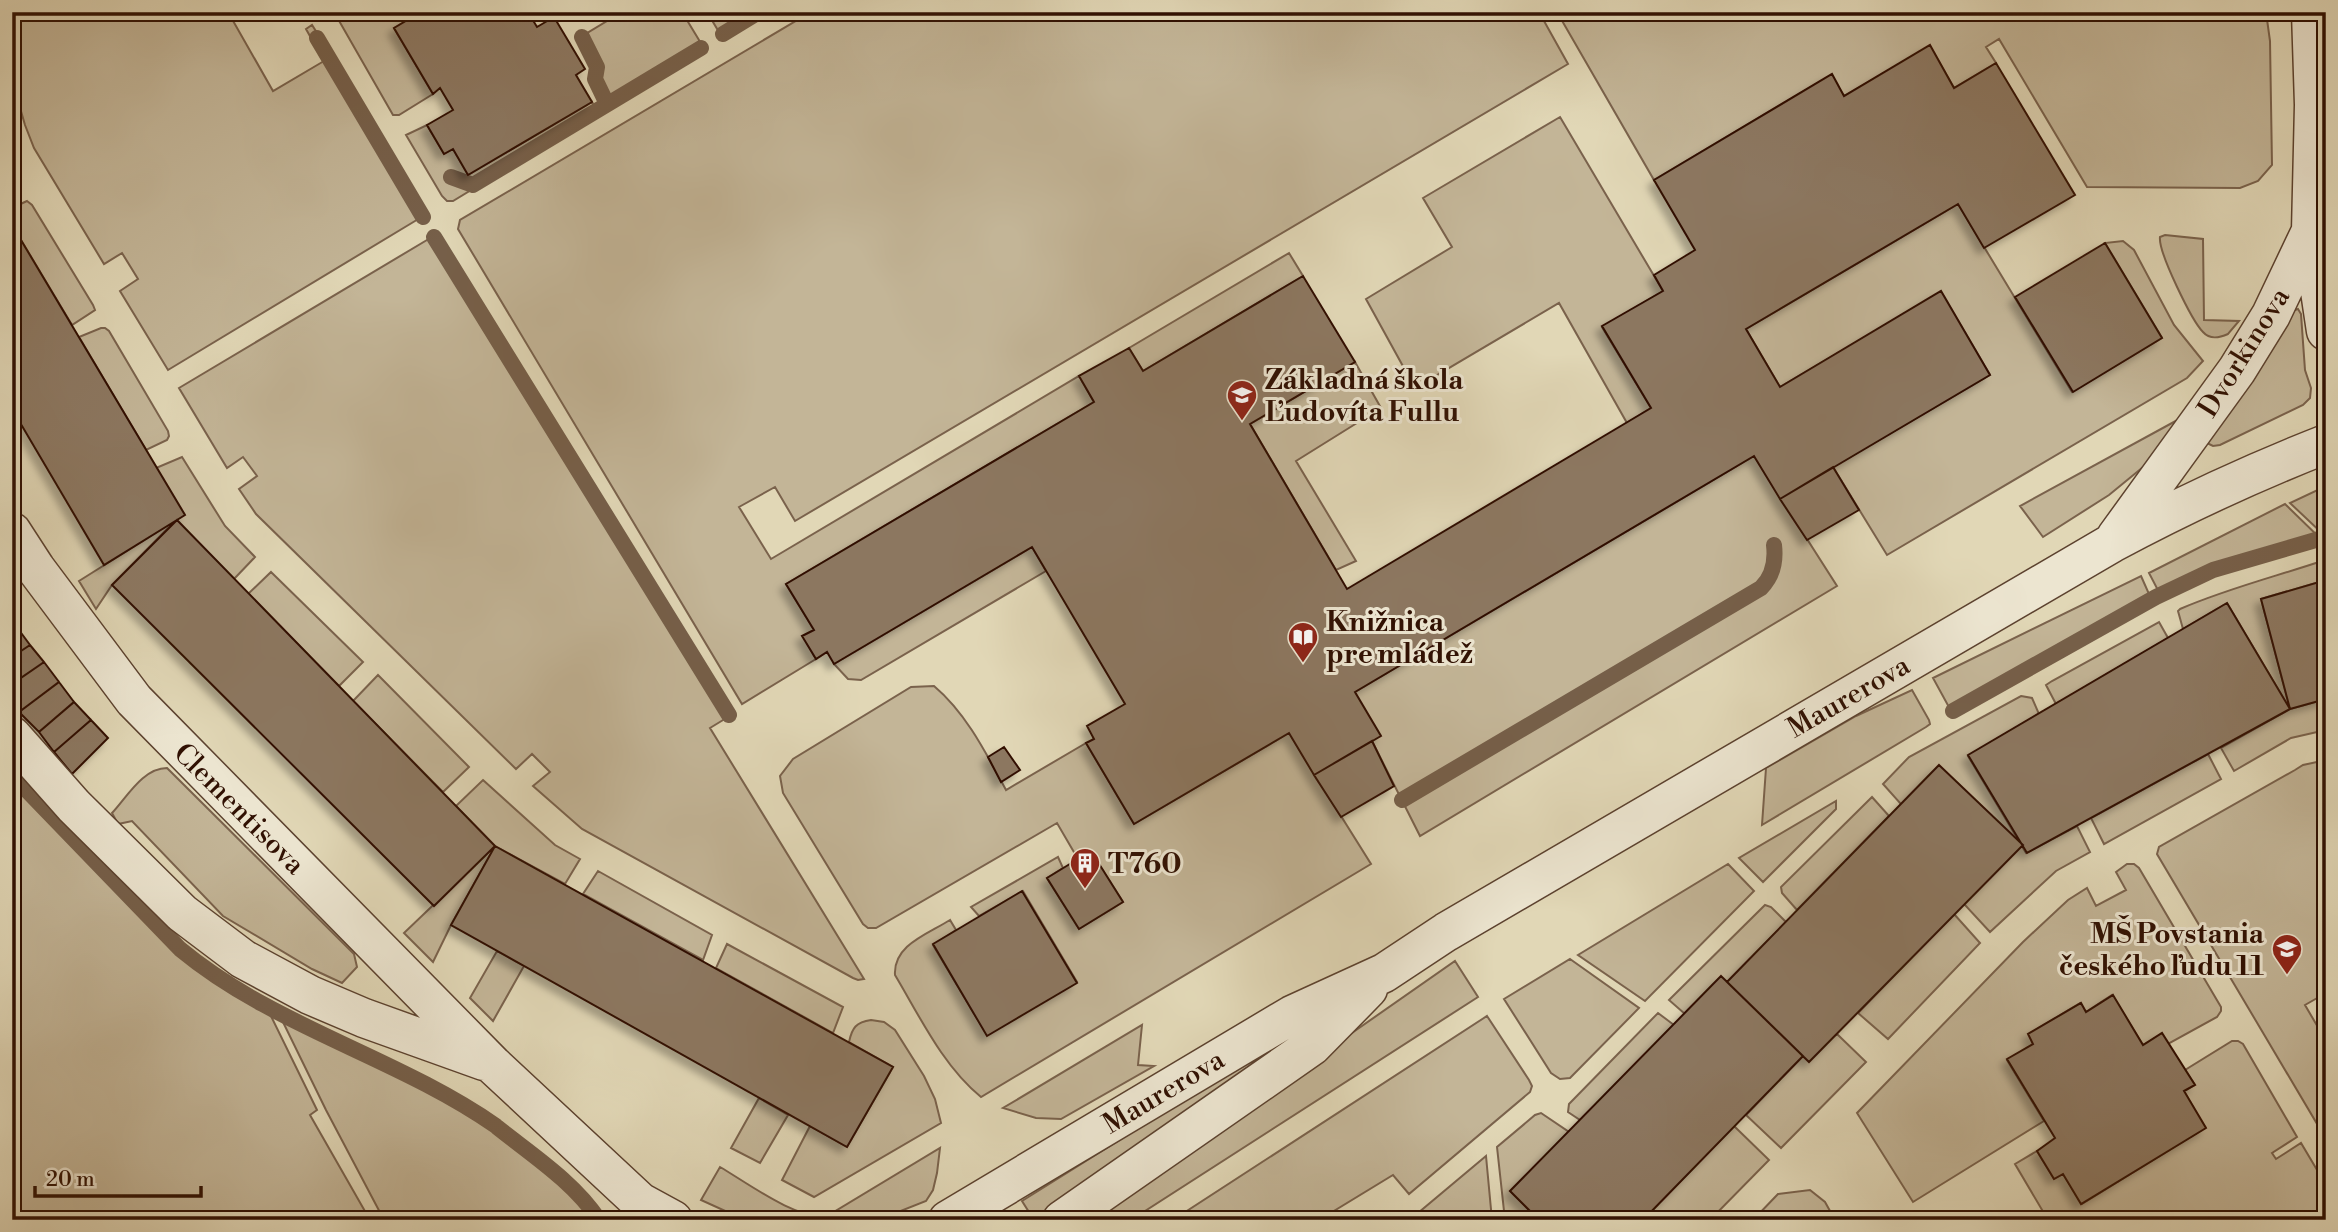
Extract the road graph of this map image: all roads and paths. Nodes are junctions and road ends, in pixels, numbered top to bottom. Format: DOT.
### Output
graph roads {
  1 [pos="2312,12"];
  2 [pos="2311,231"];
  3 [pos="2326,331"];
  4 [pos="2326,444"];
  5 [pos="12,532"];
  6 [pos="2112,543"];
  7 [pos="12,736"];
  8 [pos="1384,973"];
  9 [pos="493,1065"];
  10 [pos="643,1211"];
  11 [pos="673,1220"];
  12 [pos="948,1220"];
  13 [pos="1062,1220"];
  1 -- 2 [label="street, Dvorkinova"];
  2 -- 3 [label="street"];
  2 -- 6 [label="street, Dvorkinova"];
  4 -- 6 [label="street, Maurerova"];
  5 -- 9 [label="street, Clementisova"];
  6 -- 8 [label="street, Maurerova"];
  7 -- 9 [label="street, Clementisova"];
  8 -- 12 [label="street, Maurerova"];
  8 -- 13 [label="street, Maurerova"];
  9 -- 10 [label="street, Clementisova"];
  10 -- 11 [label="street, Clementisova"];
}
